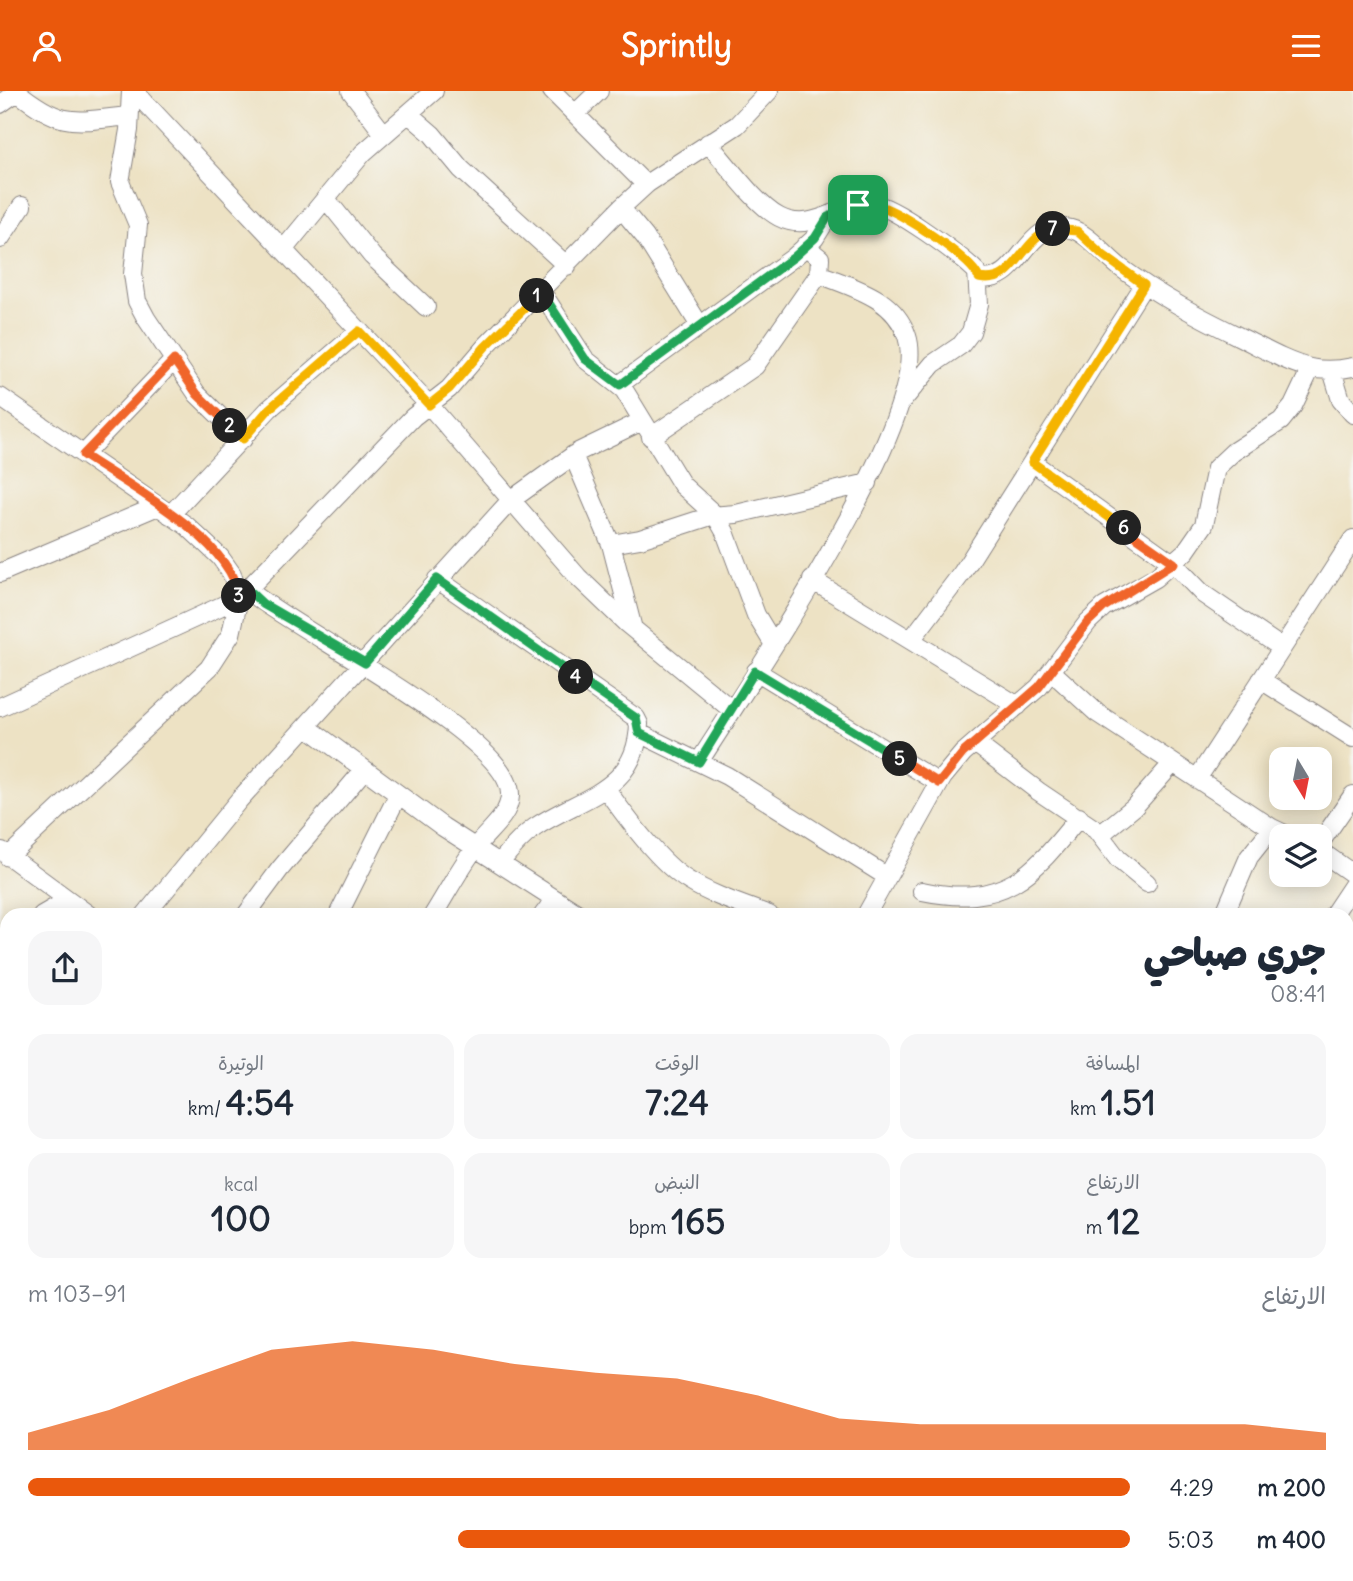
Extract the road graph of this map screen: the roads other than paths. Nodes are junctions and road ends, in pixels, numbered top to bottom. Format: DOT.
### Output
graph roads {
  1 [pos="132,91"];
  2 [pos="351,91"];
  3 [pos="434,91"];
  4 [pos="552,91"];
  5 [pos="599,91"];
  6 [pos="769,91"];
  7 [pos="17,92"];
  8 [pos="0,104"];
  9 [pos="410,114"];
  10 [pos="575,114"];
  11 [pos="128,116"];
  12 [pos="384,134"];
  13 [pos="708,143"];
  14 [pos="646,185"];
  15 [pos="326,199"];
  16 [pos="22,206"];
  17 [pos="621,208"];
  18 [pos="828,217"];
  19 [pos="0,239"];
  20 [pos="805,246"];
  21 [pos="283,250"];
  22 [pos="566,266"];
  23 [pos="819,274"];
  24 [pos="979,278"];
  25 [pos="1144,285"];
  26 [pos="541,291"];
  27 [pos="426,307"];
  28 [pos="700,326"];
  29 [pos="359,331"];
  30 [pos="174,360"];
  31 [pos="1353,367"];
  32 [pos="1311,368"];
  33 [pos="1332,370"];
  34 [pos="620,385"];
  35 [pos="0,397"];
  36 [pos="901,403"];
  37 [pos="429,405"];
  38 [pos="1353,414"];
  39 [pos="642,421"];
  40 [pos="651,437"];
  41 [pos="243,439"];
  42 [pos="83,455"];
  43 [pos="573,455"];
  44 [pos="1032,462"];
  45 [pos="868,484"];
  46 [pos="511,500"];
  47 [pos="164,510"];
  48 [pos="716,516"];
  49 [pos="1353,539"];
  50 [pos="611,544"];
  51 [pos="1174,563"];
  52 [pos="0,573"];
  53 [pos="437,579"];
  54 [pos="812,580"];
  55 [pos="243,594"];
  56 [pos="634,629"];
  57 [pos="911,640"];
  58 [pos="773,643"];
  59 [pos="1282,648"];
  60 [pos="365,663"];
  61 [pos="755,671"];
  62 [pos="1051,671"];
  63 [pos="1261,680"];
  64 [pos="1018,706"];
  65 [pos="0,707"];
  66 [pos="732,710"];
  67 [pos="307,727"];
  68 [pos="639,733"];
  69 [pos="1353,738"];
  70 [pos="975,743"];
  71 [pos="699,762"];
  72 [pos="1173,763"];
  73 [pos="363,771"];
  74 [pos="1197,779"];
  75 [pos="939,783"];
  76 [pos="606,789"];
  77 [pos="1353,795"];
  78 [pos="398,796"];
  79 [pos="1079,817"];
  80 [pos="1269,826"];
  81 [pos="1332,826"];
  82 [pos="1269,832"];
  83 [pos="1101,834"];
  84 [pos="475,847"];
  85 [pos="4,853"];
  86 [pos="1332,859"];
  87 [pos="500,863"];
  88 [pos="1353,874"];
  89 [pos="886,876"];
  90 [pos="1147,883"];
  91 [pos="1353,885"];
  92 [pos="922,891"];
  93 [pos="555,899"];
  94 [pos="68,900"];
  95 [pos="54,908"];
  96 [pos="79,908"];
  97 [pos="151,908"];
  98 [pos="251,908"];
  99 [pos="342,908"];
  100 [pos="437,908"];
  101 [pos="548,908"];
  102 [pos="568,908"];
  103 [pos="753,908"];
  104 [pos="873,908"];
  105 [pos="1227,908"];
  106 [pos="1338,908"];
  1 -- 11 [label="street"];
  1 -- 21 [label="street"];
  2 -- 12 [label="street"];
  3 -- 9 [label="street"];
  4 -- 10 [label="street"];
  5 -- 10 [label="street"];
  6 -- 13 [label="street"];
  7 -- 8 [label="street"];
  7 -- 11 [label="street"];
  9 -- 12 [label="street"];
  9 -- 22 [label="street"];
  10 -- 14 [label="street"];
  11 -- 30 [label="street"];
  12 -- 15 [label="street"];
  13 -- 14 [label="street"];
  13 -- 18 [label="street"];
  14 -- 17 [label="street"];
  15 -- 21 [label="street"];
  15 -- 27 [label="street"];
  16 -- 19 [label="street"];
  17 -- 22 [label="street"];
  17 -- 28 [label="street"];
  18 -- 20 [label="street"];
  18 -- 24 [label="street"];
  20 -- 23 [label="street"];
  20 -- 28 [label="street"];
  21 -- 29 [label="street"];
  22 -- 26 [label="street"];
  23 -- 36 [label="street"];
  23 -- 40 [label="street"];
  24 -- 25 [label="street"];
  24 -- 36 [label="street"];
  25 -- 32 [label="street"];
  25 -- 44 [label="street"];
  26 -- 34 [label="street"];
  26 -- 37 [label="street"];
  28 -- 34 [label="street"];
  29 -- 37 [label="street"];
  29 -- 41 [label="street"];
  30 -- 41 [label="street"];
  30 -- 42 [label="street"];
  31 -- 33 [label="street"];
  32 -- 33 [label="street"];
  32 -- 51 [label="street"];
  33 -- 38 [label="street"];
  34 -- 39 [label="street"];
  35 -- 42 [label="street"];
  36 -- 45 [label="street"];
  37 -- 46 [label="street"];
  37 -- 55 [label="street"];
  39 -- 40 [label="street"];
  39 -- 43 [label="street"];
  40 -- 48 [label="street"];
  41 -- 47 [label="street"];
  42 -- 47 [label="street"];
  43 -- 46 [label="street"];
  43 -- 50 [label="street"];
  44 -- 51 [label="street"];
  44 -- 57 [label="street"];
  45 -- 48 [label="street"];
  45 -- 54 [label="street"];
  46 -- 53 [label="street"];
  46 -- 56 [label="street"];
  47 -- 52 [label="street"];
  47 -- 55 [label="street"];
  48 -- 50 [label="street"];
  48 -- 58 [label="street"];
  49 -- 59 [label="street"];
  50 -- 56 [label="street"];
  51 -- 59 [label="street"];
  51 -- 62 [label="street"];
  53 -- 60 [label="street"];
  53 -- 68 [label="street"];
  54 -- 57 [label="street"];
  54 -- 58 [label="street"];
  55 -- 60 [label="street"];
  55 -- 65 [label="street"];
  55 -- 85 [label="street"];
  56 -- 66 [label="street"];
  57 -- 64 [label="street"];
  58 -- 61 [label="street"];
  59 -- 63 [label="street"];
  60 -- 67 [label="street"];
  60 -- 84 [label="street"];
  61 -- 66 [label="street"];
  61 -- 75 [label="street"];
  62 -- 64 [label="street"];
  62 -- 72 [label="street"];
  63 -- 69 [label="street"];
  63 -- 74 [label="street"];
  64 -- 70 [label="street"];
  66 -- 71 [label="street"];
  67 -- 73 [label="street"];
  67 -- 97 [label="street"];
  68 -- 71 [label="street"];
  68 -- 76 [label="street"];
  70 -- 75 [label="street"];
  70 -- 79 [label="street"];
  71 -- 89 [label="street"];
  72 -- 74 [label="street"];
  72 -- 83 [label="street"];
  73 -- 78 [label="street"];
  73 -- 98 [label="street"];
  74 -- 80 [label="street"];
  75 -- 89 [label="street"];
  76 -- 87 [label="street"];
  76 -- 103 [label="street"];
  77 -- 81 [label="street"];
  78 -- 84 [label="street"];
  78 -- 99 [label="street"];
  79 -- 83 [label="street"];
  79 -- 92 [label="street"];
  82 -- 105 [label="street"];
  83 -- 90 [label="street"];
  84 -- 87 [label="street"];
  84 -- 100 [label="street"];
  85 -- 94 [label="street"];
  86 -- 88 [label="street"];
  87 -- 93 [label="street"];
  89 -- 104 [label="street"];
  91 -- 106 [label="street"];
  93 -- 101 [label="street"];
  93 -- 102 [label="street"];
  94 -- 95 [label="street"];
  94 -- 96 [label="street"];
}
